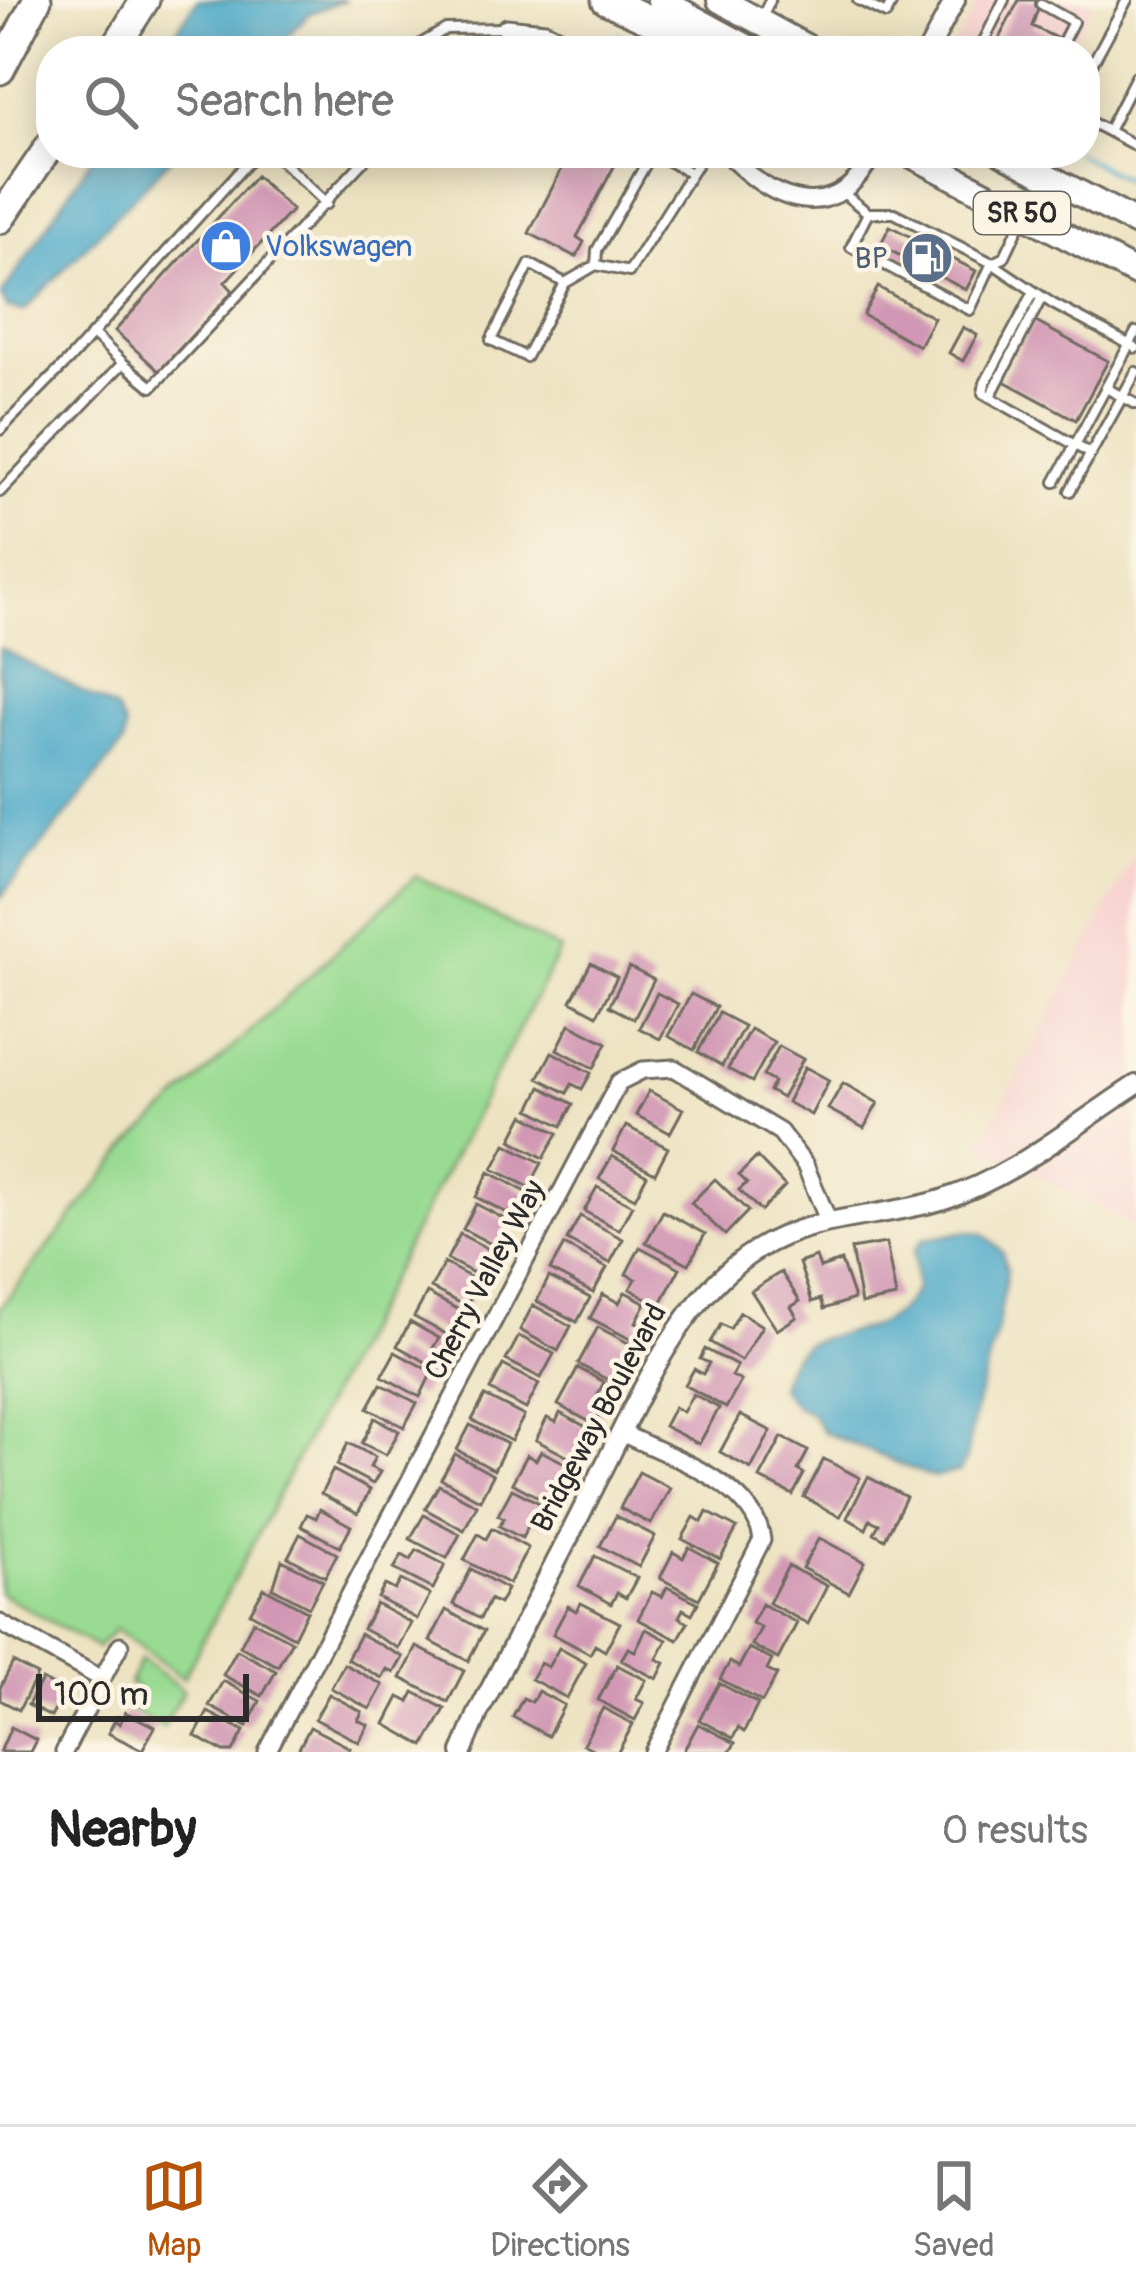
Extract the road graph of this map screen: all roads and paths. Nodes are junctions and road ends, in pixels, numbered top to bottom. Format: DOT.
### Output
graph roads {
  1 [pos="37,0"];
  2 [pos="145,0"];
  3 [pos="606,0"];
  4 [pos="625,0"];
  5 [pos="660,0"];
  6 [pos="720,0"];
  7 [pos="858,0"];
  8 [pos="892,0"];
  9 [pos="955,0"];
  10 [pos="1004,0"];
  11 [pos="1126,0"];
  12 [pos="1040,4"];
  13 [pos="765,11"];
  14 [pos="506,28"];
  15 [pos="122,36"];
  16 [pos="436,36"];
  17 [pos="555,36"];
  18 [pos="685,36"];
  19 [pos="691,36"];
  20 [pos="726,36"];
  21 [pos="795,36"];
  22 [pos="936,36"];
  23 [pos="986,36"];
  24 [pos="1066,36"];
  25 [pos="1100,49"];
  26 [pos="0,70"];
  27 [pos="1136,76"];
  28 [pos="1100,127"];
  29 [pos="1108,131"];
  30 [pos="1136,146"];
  31 [pos="36,166"];
  32 [pos="242,168"];
  33 [pos="290,168"];
  34 [pos="358,168"];
  35 [pos="644,168"];
  36 [pos="681,168"];
  37 [pos="692,168"];
  38 [pos="742,168"];
  39 [pos="862,168"];
  40 [pos="937,168"];
  41 [pos="1032,168"];
  42 [pos="689,172"];
  43 [pos="842,192"];
  44 [pos="328,203"];
  45 [pos="868,213"];
  46 [pos="1025,214"];
  47 [pos="0,220"];
  48 [pos="1136,223"];
  49 [pos="992,263"];
  50 [pos="596,265"];
  51 [pos="1136,273"];
  52 [pos="566,283"];
  53 [pos="1038,294"];
  54 [pos="1136,332"];
  55 [pos="93,334"];
  56 [pos="1133,346"];
  57 [pos="123,363"];
  58 [pos="1136,371"];
  59 [pos="1106,388"];
  60 [pos="1122,398"];
  61 [pos="1136,404"];
  62 [pos="0,430"];
  63 [pos="1076,446"];
  64 [pos="1091,454"];
  65 [pos="1055,482"];
  66 [pos="1070,491"];
  67 [pos="0,492"];
  68 [pos="1132,1088"];
  69 [pos="828,1220"];
  70 [pos="622,1433"];
  71 [pos="0,1623"];
  72 [pos="120,1645"];
  73 [pos="102,1679"];
  74 [pos="64,1752"];
  75 [pos="267,1752"];
  76 [pos="462,1752"];
  77 [pos="653,1752"];
  1 -- 26 [label="highway"];
  2 -- 15 [label="highway"];
  3 -- 18 [label="highway"];
  4 -- 19 [label="highway"];
  5 -- 20 [label="highway"];
  6 -- 13 [label="highway"];
  7 -- 8 [label="lane"];
  9 -- 22 [label="street"];
  10 -- 23 [label="lane"];
  11 -- 25 [label="lane"];
  12 -- 24 [label="lane"];
  13 -- 21 [label="highway"];
  14 -- 16 [label="lane"];
  14 -- 17 [label="street"];
  27 -- 29 [label="lane"];
  28 -- 29 [label="lane"];
  29 -- 30 [label="lane"];
  31 -- 47 [label="highway"];
  32 -- 55 [label="lane"];
  33 -- 44 [label="lane"];
  34 -- 44 [label="lane"];
  35 -- 50 [label="lane"];
  36 -- 42 [label="lane"];
  37 -- 42 [label="lane"];
  38 -- 43 [label="street"];
  39 -- 43 [label="street"];
  40 -- 46 [label="highway, SR 50"];
  41 -- 48 [label="highway, SR 50"];
  42 -- 50 [label="lane"];
  43 -- 45 [label="lane"];
  44 -- 57 [label="lane"];
  45 -- 49 [label="lane"];
  45 -- 49 [label="lane"];
  46 -- 49 [label="lane"];
  46 -- 51 [label="highway, SR 50"];
  49 -- 53 [label="lane"];
  50 -- 52 [label="lane"];
  52 -- 52 [label="lane"];
  53 -- 56 [label="lane"];
  53 -- 63 [label="lane"];
  54 -- 56 [label="lane"];
  55 -- 57 [label="lane"];
  55 -- 62 [label="lane"];
  56 -- 59 [label="lane"];
  57 -- 67 [label="lane"];
  58 -- 60 [label="lane"];
  59 -- 60 [label="lane"];
  59 -- 63 [label="lane"];
  60 -- 61 [label="lane"];
  60 -- 64 [label="lane"];
  63 -- 64 [label="lane"];
  63 -- 65 [label="lane"];
  64 -- 66 [label="lane"];
  68 -- 69 [label="street, Bridgeway Boulevard"];
  69 -- 70 [label="street, Bridgeway Boulevard"];
  69 -- 75 [label="street, Cherry Valley Way"];
  70 -- 76 [label="street, Bridgeway Boulevard"];
  70 -- 77 [label="street"];
  71 -- 73 [label="street"];
  72 -- 73 [label="street"];
  73 -- 74 [label="street"];
}
